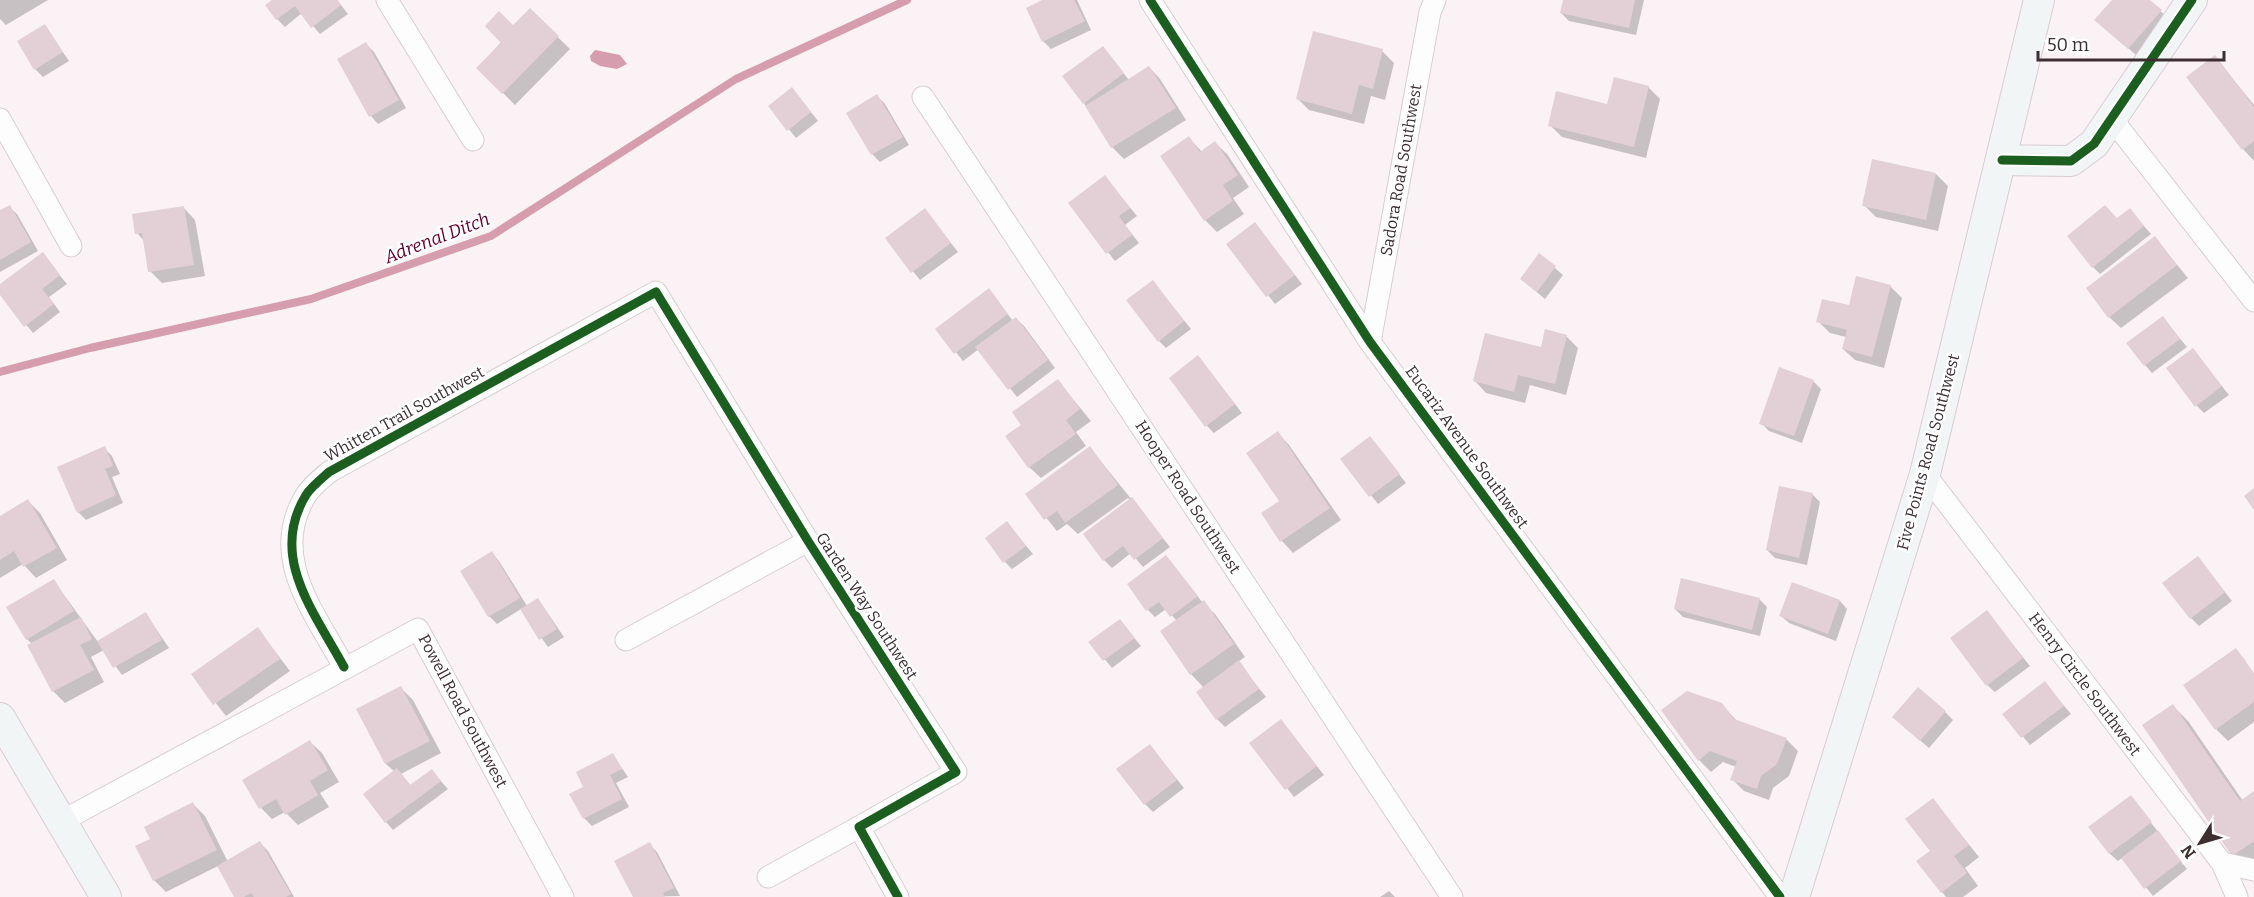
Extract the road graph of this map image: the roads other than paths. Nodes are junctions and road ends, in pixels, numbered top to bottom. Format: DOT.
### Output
graph roads {
  1 [pos="387,0"];
  2 [pos="1150,0"];
  3 [pos="1435,0"];
  4 [pos="2039,0"];
  5 [pos="2192,0"];
  6 [pos="923,98"];
  7 [pos="0,119"];
  8 [pos="2112,119"];
  9 [pos="473,140"];
  10 [pos="2002,160"];
  11 [pos="71,246"];
  12 [pos="656,292"];
  13 [pos="2254,301"];
  14 [pos="1370,342"];
  15 [pos="1925,474"];
  16 [pos="808,542"];
  17 [pos="626,640"];
  18 [pos="344,667"];
  19 [pos="0,718"];
  20 [pos="62,822"];
  21 [pos="859,827"];
  22 [pos="2222,864"];
  23 [pos="2254,870"];
  24 [pos="768,877"];
  25 [pos="106,897"];
  26 [pos="563,897"];
  27 [pos="898,897"];
  28 [pos="1452,897"];
  29 [pos="1780,897"];
  30 [pos="1794,897"];
  31 [pos="2237,897"];
  1 -- 9 [label="street"];
  2 -- 14 [label="street, Eucariz Avenue Southwest"];
  3 -- 14 [label="street, Sadora Road Southwest"];
  4 -- 10 [label="main road, Five Points Road Southwest"];
  5 -- 8 [label="main road"];
  6 -- 28 [label="street, Hooper Road Southwest"];
  7 -- 11 [label="street"];
  8 -- 10 [label="main road"];
  8 -- 13 [label="street"];
  10 -- 15 [label="main road, Five Points Road Southwest"];
  12 -- 16 [label="street, Garden Way Southwest"];
  12 -- 18 [label="street, Whitten Trail Southwest"];
  14 -- 29 [label="street, Eucariz Avenue Southwest"];
  15 -- 22 [label="street, Henry Circle Southwest"];
  15 -- 30 [label="main road, Five Points Road Southwest"];
  16 -- 17 [label="street"];
  16 -- 21 [label="street, Garden Way Southwest"];
  18 -- 20 [label="street, Powell Road Southwest"];
  18 -- 26 [label="street, Powell Road Southwest"];
  19 -- 20 [label="main road"];
  20 -- 25 [label="main road"];
  21 -- 24 [label="street"];
  21 -- 27 [label="street"];
  22 -- 23 [label="street"];
  22 -- 31 [label="street, Henry Circle Southwest"];
}
